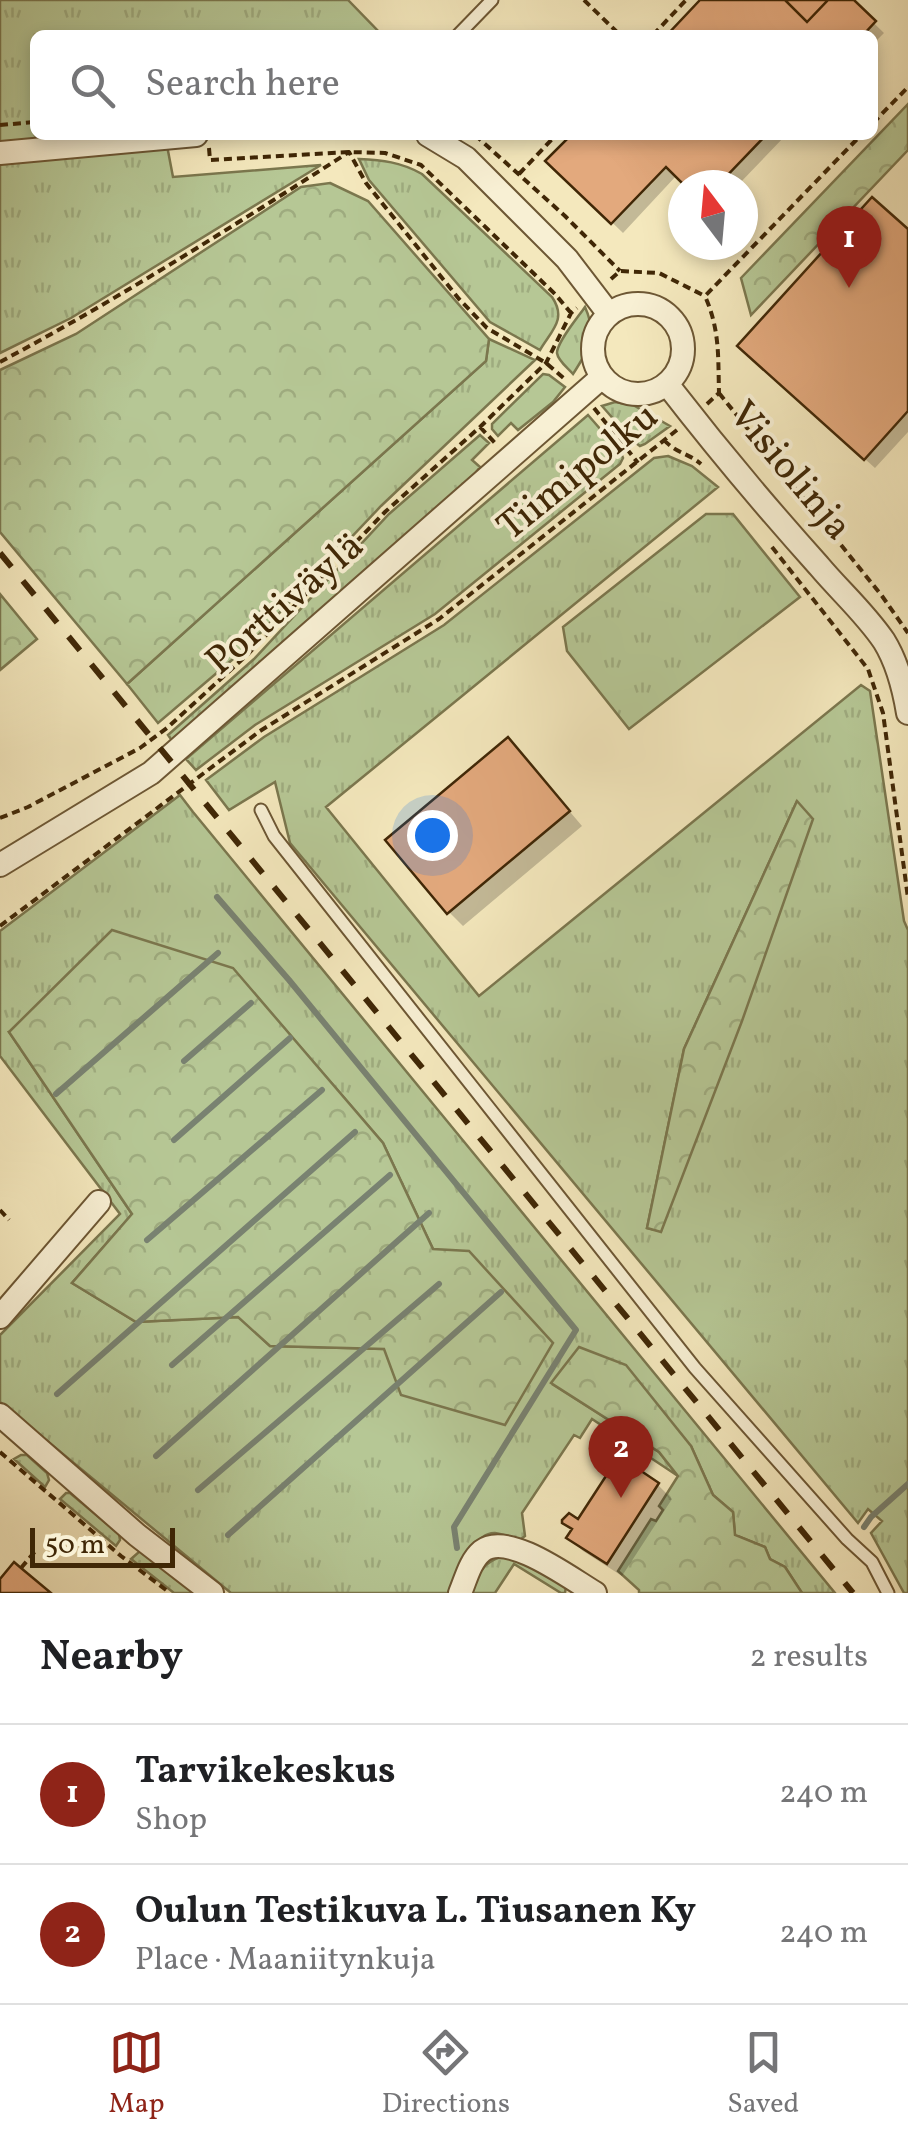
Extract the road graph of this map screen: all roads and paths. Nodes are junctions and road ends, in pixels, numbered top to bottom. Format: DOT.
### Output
graph roads {
  1 [pos="492,0"];
  2 [pos="584,0"];
  3 [pos="686,0"];
  4 [pos="463,30"];
  5 [pos="615,30"];
  6 [pos="658,30"];
  7 [pos="908,86"];
  8 [pos="878,117"];
  9 [pos="30,122"];
  10 [pos="0,125"];
  11 [pos="142,140"];
  12 [pos="208,140"];
  13 [pos="436,140"];
  14 [pos="481,140"];
  15 [pos="551,140"];
  16 [pos="856,140"];
  17 [pos="349,152"];
  18 [pos="0,153"];
  19 [pos="519,174"];
  20 [pos="620,271"];
  21 [pos="593,294"];
  22 [pos="705,296"];
  23 [pos="570,313"];
  24 [pos="609,314"];
  25 [pos="0,362"];
  26 [pos="546,362"];
  27 [pos="602,378"];
  28 [pos="667,384"];
  29 [pos="719,393"];
  30 [pos="692,417"];
  31 [pos="480,427"];
  32 [pos="664,440"];
  33 [pos="496,444"];
  34 [pos="704,466"];
  35 [pos="763,535"];
  36 [pos="904,640"];
  37 [pos="908,713"];
  38 [pos="261,810"];
  39 [pos="0,818"];
  40 [pos="0,864"];
  41 [pos="908,898"];
  42 [pos="0,926"];
  43 [pos="99,1202"];
  44 [pos="0,1210"];
  45 [pos="9,1220"];
  46 [pos="0,1316"];
  47 [pos="0,1415"];
  48 [pos="0,1452"];
  49 [pos="37,1550"];
  50 [pos="21,1568"];
  51 [pos="170,1593"];
  52 [pos="212,1593"];
  53 [pos="460,1593"];
  54 [pos="596,1593"];
  55 [pos="888,1593"];
  1 -- 4 [label="lane"];
  2 -- 5 [label="path"];
  3 -- 6 [label="path"];
  7 -- 8 [label="path"];
  9 -- 10 [label="path"];
  11 -- 18 [label="street"];
  12 -- 17 [label="path"];
  13 -- 21 [label="street"];
  14 -- 19 [label="path"];
  15 -- 19 [label="path"];
  16 -- 22 [label="path"];
  17 -- 23 [label="path"];
  17 -- 25 [label="path"];
  17 -- 26 [label="path"];
  19 -- 20 [label="path"];
  20 -- 21 [label="path"];
  20 -- 22 [label="path"];
  21 -- 23 [label="path"];
  21 -- 24 [label="street"];
  22 -- 29 [label="path"];
  23 -- 26 [label="path"];
  24 -- 27 [label="street"];
  24 -- 28 [label="street"];
  26 -- 31 [label="path"];
  27 -- 28 [label="street"];
  27 -- 40 [label="street, Porttiväylä"];
  28 -- 30 [label="street, Visiolinja"];
  29 -- 30 [label="path, Tiimipolku"];
  29 -- 36 [label="path"];
  30 -- 32 [label="path, Tiimipolku"];
  30 -- 36 [label="street, Visiolinja"];
  31 -- 33 [label="path"];
  31 -- 39 [label="path"];
  32 -- 34 [label="path"];
  32 -- 42 [label="path, Tiimipolku"];
  35 -- 41 [label="path"];
  36 -- 37 [label="street, Visiolinja"];
  38 -- 55 [label="lane"];
  43 -- 46 [label="street"];
  44 -- 45 [label="path"];
  47 -- 52 [label="street"];
  48 -- 51 [label="path"];
  49 -- 50 [label="path"];
  53 -- 54 [label="street"];
}
